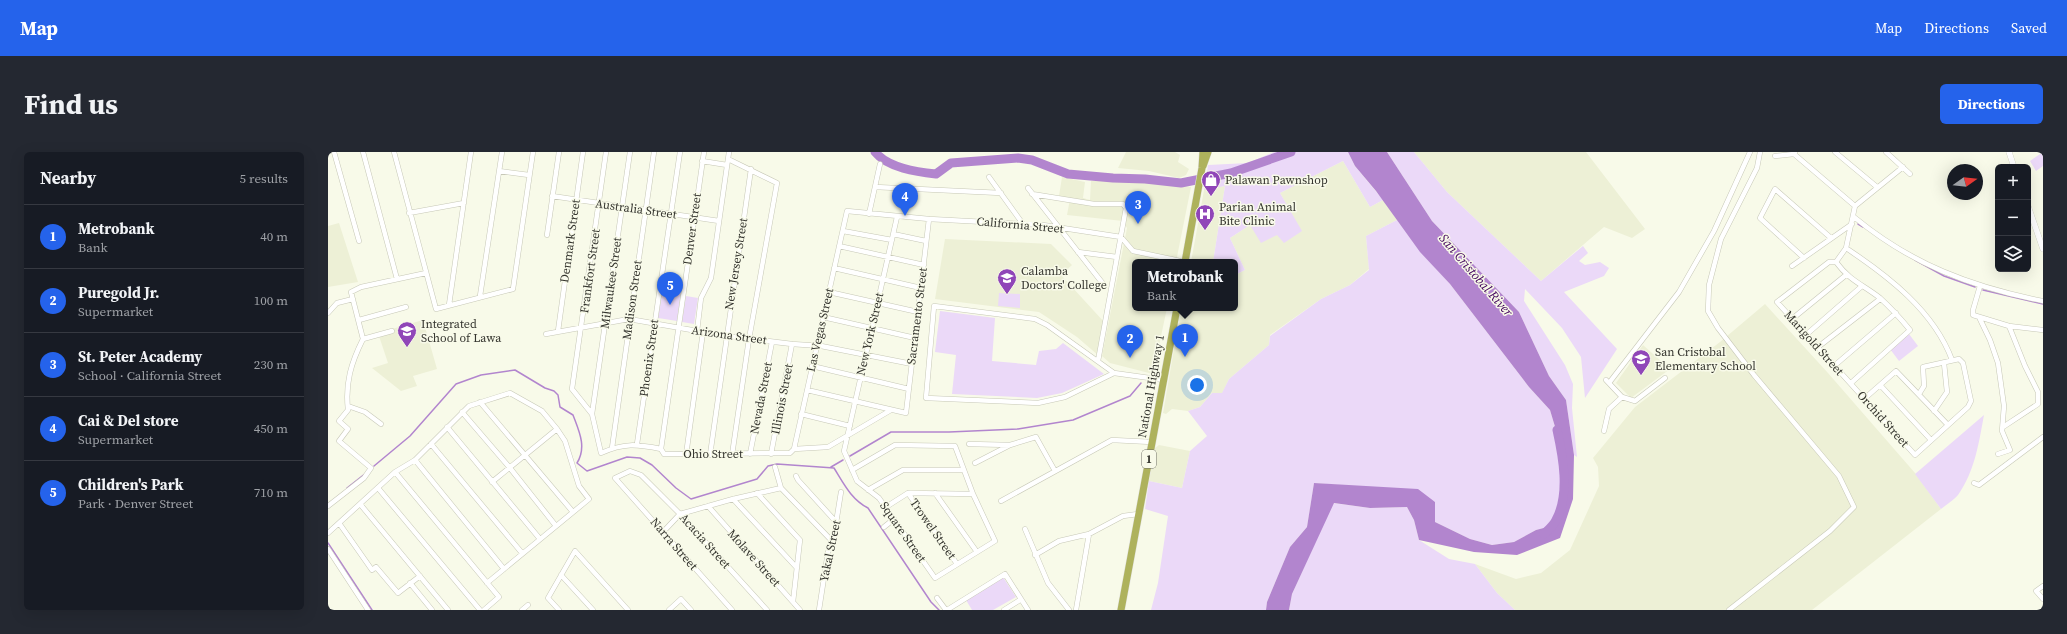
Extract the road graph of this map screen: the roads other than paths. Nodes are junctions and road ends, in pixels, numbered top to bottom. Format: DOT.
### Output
graph roads {
  1 [pos="334,152"];
  2 [pos="363,152"];
  3 [pos="394,152"];
  4 [pos="471,152"];
  5 [pos="502,152"];
  6 [pos="533,152"];
  7 [pos="559,152"];
  8 [pos="583,152"];
  9 [pos="606,152"];
  10 [pos="630,152"];
  11 [pos="654,152"];
  12 [pos="680,152"];
  13 [pos="704,152"];
  14 [pos="729,152"];
  15 [pos="1202,152"];
  16 [pos="1208,152"];
  17 [pos="1750,152"];
  18 [pos="1760,152"];
  19 [pos="1835,152"];
  20 [pos="1886,152"];
  21 [pos="2010,152"];
  22 [pos="1795,153"];
  23 [pos="1775,156"];
  24 [pos="728,159"];
  25 [pos="702,161"];
  26 [pos="880,164"];
  27 [pos="2013,164"];
  28 [pos="727,165"];
  29 [pos="1903,167"];
  30 [pos="1202,168"];
  31 [pos="751,169"];
  32 [pos="499,171"];
  33 [pos="1910,174"];
  34 [pos="529,175"];
  35 [pos="989,177"];
  36 [pos="875,187"];
  37 [pos="1877,187"];
  38 [pos="1028,188"];
  39 [pos="1000,193"];
  40 [pos="1032,194"];
  41 [pos="552,196"];
  42 [pos="576,200"];
  43 [pos="464,203"];
  44 [pos="599,204"];
  45 [pos="1855,206"];
  46 [pos="622,207"];
  47 [pos="646,210"];
  48 [pos="847,211"];
  49 [pos="410,213"];
  50 [pos="671,214"];
  51 [pos="869,214"];
  52 [pos="2031,214"];
  53 [pos="897,216"];
  54 [pos="694,217"];
  55 [pos="1854,217"];
  56 [pos="929,219"];
  57 [pos="719,221"];
  58 [pos="1023,224"];
  59 [pos="1852,224"];
  60 [pos="1059,228"];
  61 [pos="843,231"];
  62 [pos="893,234"];
  63 [pos="547,235"];
  64 [pos="1121,237"];
  65 [pos="1831,238"];
  66 [pos="892,240"];
  67 [pos="359,241"];
  68 [pos="926,241"];
  69 [pos="839,246"];
  70 [pos="1846,248"];
  71 [pos="2043,248"];
  72 [pos="1078,252"];
  73 [pos="888,257"];
  74 [pos="1117,257"];
  75 [pos="1804,258"];
  76 [pos="1171,259"];
  77 [pos="1186,259"];
  78 [pos="1836,262"];
  79 [pos="924,265"];
  80 [pos="1792,266"];
  81 [pos="834,268"];
  82 [pos="426,273"];
  83 [pos="1846,275"];
  84 [pos="397,279"];
  85 [pos="883,279"];
  86 [pos="1104,284"];
  87 [pos="1862,286"];
  88 [pos="1980,286"];
  89 [pos="921,288"];
  90 [pos="829,292"];
  91 [pos="480,296"];
  92 [pos="353,299"];
  93 [pos="1880,299"];
  94 [pos="2043,301"];
  95 [pos="877,304"];
  96 [pos="449,305"];
  97 [pos="406,307"];
  98 [pos="1176,311"];
  99 [pos="918,312"];
  100 [pos="328,313"];
  101 [pos="1896,313"];
  102 [pos="823,317"];
  103 [pos="1980,317"];
  104 [pos="629,319"];
  105 [pos="1792,319"];
  106 [pos="358,320"];
  107 [pos="606,322"];
  108 [pos="654,323"];
  109 [pos="582,326"];
  110 [pos="2009,326"];
  111 [pos="678,328"];
  112 [pos="872,328"];
  113 [pos="392,330"];
  114 [pos="2043,330"];
  115 [pos="558,331"];
  116 [pos="697,331"];
  117 [pos="703,332"];
  118 [pos="546,334"];
  119 [pos="1807,334"];
  120 [pos="726,336"];
  121 [pos="749,338"];
  122 [pos="915,338"];
  123 [pos="363,339"];
  124 [pos="772,342"];
  125 [pos="792,344"];
  126 [pos="817,346"];
  127 [pos="1818,347"];
  128 [pos="866,355"];
  129 [pos="1952,360"];
  130 [pos="1098,362"];
  131 [pos="1944,363"];
  132 [pos="912,364"];
  133 [pos="812,366"];
  134 [pos="1834,366"];
  135 [pos="1114,373"];
  136 [pos="860,378"];
  137 [pos="1665,378"];
  138 [pos="1164,380"];
  139 [pos="1851,383"];
  140 [pos="1881,386"];
  141 [pos="572,389"];
  142 [pos="807,390"];
  143 [pos="909,390"];
  144 [pos="1918,394"];
  145 [pos="1622,397"];
  146 [pos="1864,399"];
  147 [pos="480,402"];
  148 [pos="855,402"];
  149 [pos="348,406"];
  150 [pos="891,410"];
  151 [pos="1934,411"];
  152 [pos="462,412"];
  153 [pos="592,414"];
  154 [pos="801,414"];
  155 [pos="381,424"];
  156 [pos="850,426"];
  157 [pos="1948,426"];
  158 [pos="447,427"];
  159 [pos="2003,427"];
  160 [pos="557,429"];
  161 [pos="1604,431"];
  162 [pos="848,436"];
  163 [pos="2043,437"];
  164 [pos="1931,440"];
  165 [pos="1152,442"];
  166 [pos="431,444"];
  167 [pos="637,444"];
  168 [pos="969,444"];
  169 [pos="1010,445"];
  170 [pos="612,448"];
  171 [pos="661,449"];
  172 [pos="794,449"];
  173 [pos="844,450"];
  174 [pos="750,454"];
  175 [pos="771,454"];
  176 [pos="1998,454"];
  177 [pos="686,455"];
  178 [pos="710,455"];
  179 [pos="732,455"];
  180 [pos="525,456"];
  181 [pos="415,460"];
  182 [pos="975,463"];
  183 [pos="775,467"];
  184 [pos="510,468"];
  185 [pos="852,470"];
  186 [pos="964,470"];
  187 [pos="1054,471"];
  188 [pos="395,472"];
  189 [pos="641,474"];
  190 [pos="796,476"];
  191 [pos="492,482"];
  192 [pos="1974,483"];
  193 [pos="378,488"];
  194 [pos="781,488"];
  195 [pos="868,490"];
  196 [pos="841,492"];
  197 [pos="757,493"];
  198 [pos="908,493"];
  199 [pos="935,493"];
  200 [pos="973,494"];
  201 [pos="733,499"];
  202 [pos="1001,502"];
  203 [pos="360,504"];
  204 [pos="328,506"];
  205 [pos="708,506"];
  206 [pos="886,507"];
  207 [pos="572,512"];
  208 [pos="680,514"];
  209 [pos="1138,514"];
  210 [pos="894,519"];
  211 [pos="339,523"];
  212 [pos="837,523"];
  213 [pos="556,526"];
  214 [pos="884,527"];
  215 [pos="1025,529"];
  216 [pos="663,532"];
  217 [pos="328,533"];
  218 [pos="1090,534"];
  219 [pos="540,539"];
  220 [pos="833,542"];
  221 [pos="328,549"];
  222 [pos="977,552"];
  223 [pos="522,554"];
  224 [pos="1035,555"];
  225 [pos="957,564"];
  226 [pos="797,568"];
  227 [pos="504,569"];
  228 [pos="561,575"];
  229 [pos="420,576"];
  230 [pos="410,583"];
  231 [pos="487,583"];
  232 [pos="2043,586"];
  233 [pos="937,598"];
  234 [pos="2043,599"];
  235 [pos="1020,600"];
  236 [pos="793,602"];
  237 [pos="528,605"];
  238 [pos="368,610"];
  239 [pos="432,610"];
  240 [pos="448,610"];
  241 [pos="480,610"];
  242 [pos="484,610"];
  243 [pos="522,610"];
  244 [pos="559,610"];
  245 [pos="593,610"];
  246 [pos="628,610"];
  247 [pos="670,610"];
  248 [pos="691,610"];
  249 [pos="732,610"];
  250 [pos="767,610"];
  251 [pos="800,610"];
  252 [pos="819,610"];
  253 [pos="946,610"];
  254 [pos="1004,610"];
  255 [pos="1028,610"];
  256 [pos="1069,610"];
  257 [pos="1076,610"];
  258 [pos="1121,610"];
  259 [pos="1729,610"];
  1 -- 67 [label="street"];
  2 -- 84 [label="street"];
  3 -- 49 [label="street"];
  4 -- 43 [label="street"];
  5 -- 32 [label="street"];
  6 -- 34 [label="street"];
  7 -- 41 [label="street"];
  8 -- 42 [label="street, Denmark Street"];
  9 -- 44 [label="street, Frankfort Street"];
  10 -- 46 [label="street, Milwaukee Street"];
  11 -- 47 [label="street, Madison Street"];
  12 -- 50 [label="street, Phoenix Street"];
  13 -- 25 [label="street, Denver Street"];
  14 -- 24 [label="street"];
  15 -- 30 [label="highway"];
  16 -- 30 [label="highway"];
  17 -- 145 [label="street"];
  18 -- 259 [label="street"];
  19 -- 37 [label="street"];
  20 -- 29 [label="street"];
  21 -- 27 [label="street"];
  22 -- 23 [label="street"];
  22 -- 45 [label="street"];
  24 -- 28 [label="street"];
  24 -- 31 [label="street"];
  25 -- 28 [label="street"];
  25 -- 54 [label="street, Denver Street"];
  26 -- 36 [label="street"];
  28 -- 57 [label="street"];
  29 -- 33 [label="street"];
  29 -- 37 [label="street"];
  30 -- 77 [label="highway"];
  31 -- 120 [label="street, New Jersey Street"];
  31 -- 121 [label="street"];
  32 -- 34 [label="street"];
  32 -- 91 [label="street"];
  34 -- 91 [label="street"];
  35 -- 39 [label="street"];
  36 -- 39 [label="street"];
  36 -- 51 [label="street"];
  37 -- 45 [label="street"];
  38 -- 40 [label="street"];
  39 -- 58 [label="street"];
  40 -- 60 [label="street"];
  40 -- 64 [label="street"];
  41 -- 42 [label="street, Australia Street"];
  41 -- 63 [label="street"];
  42 -- 44 [label="street, Australia Street"];
  42 -- 115 [label="street, Denmark Street"];
  43 -- 49 [label="street"];
  43 -- 96 [label="street"];
  44 -- 46 [label="street, Australia Street"];
  44 -- 109 [label="street, Frankfort Street"];
  45 -- 55 [label="street"];
  46 -- 47 [label="street, Australia Street"];
  46 -- 107 [label="street, Milwaukee Street"];
  47 -- 50 [label="street, Australia Street"];
  47 -- 104 [label="street, Madison Street"];
  48 -- 51 [label="street, California Street"];
  48 -- 61 [label="street, Las Vegas Street"];
  49 -- 82 [label="street"];
  50 -- 54 [label="street, Australia Street"];
  50 -- 108 [label="street, Phoenix Street"];
  51 -- 53 [label="street, California Street"];
  52 -- 71 [label="street"];
  53 -- 56 [label="street, California Street"];
  53 -- 62 [label="street, New York Street"];
  54 -- 57 [label="street, Australia Street"];
  54 -- 111 [label="street, Denver Street"];
  55 -- 59 [label="street"];
  55 -- 88 [label="street"];
  56 -- 58 [label="street, California Street"];
  56 -- 68 [label="street, Sacramento Street"];
  57 -- 116 [label="street"];
  58 -- 60 [label="street, California Street"];
  59 -- 65 [label="street"];
  59 -- 70 [label="street"];
  60 -- 64 [label="street, California Street"];
  60 -- 72 [label="street"];
  61 -- 66 [label="street"];
  61 -- 69 [label="street, Las Vegas Street"];
  62 -- 66 [label="street, New York Street"];
  62 -- 68 [label="street"];
  64 -- 74 [label="street"];
  64 -- 76 [label="street"];
  65 -- 75 [label="street"];
  65 -- 75 [label="street"];
  66 -- 73 [label="street, New York Street"];
  68 -- 79 [label="street, Sacramento Street"];
  69 -- 73 [label="street"];
  69 -- 81 [label="street, Las Vegas Street"];
  70 -- 78 [label="street"];
  70 -- 129 [label="street"];
  72 -- 74 [label="street"];
  72 -- 86 [label="street"];
  73 -- 79 [label="street"];
  73 -- 85 [label="street, New York Street"];
  74 -- 130 [label="street"];
  75 -- 80 [label="street"];
  78 -- 83 [label="street"];
  78 -- 105 [label="street, Marigold Street"];
  79 -- 89 [label="street, Sacramento Street"];
  81 -- 85 [label="street"];
  81 -- 90 [label="street, Las Vegas Street"];
  82 -- 84 [label="street"];
  82 -- 96 [label="street"];
  83 -- 87 [label="street"];
  83 -- 105 [label="street"];
  84 -- 92 [label="street"];
  85 -- 89 [label="street"];
  85 -- 95 [label="street, New York Street"];
  87 -- 93 [label="street"];
  87 -- 119 [label="street"];
  88 -- 94 [label="street"];
  88 -- 103 [label="street"];
  89 -- 99 [label="street, Sacramento Street"];
  90 -- 95 [label="street"];
  90 -- 102 [label="street, Las Vegas Street"];
  91 -- 96 [label="street"];
  92 -- 100 [label="street"];
  92 -- 106 [label="street"];
  93 -- 101 [label="street"];
  93 -- 127 [label="street"];
  95 -- 99 [label="street"];
  95 -- 112 [label="street, New York Street"];
  97 -- 106 [label="street"];
  98 -- 138 [label="highway, National Highway 1 / 1"];
  99 -- 122 [label="street, Sacramento Street"];
  101 -- 134 [label="street"];
  101 -- 139 [label="street"];
  102 -- 112 [label="street"];
  102 -- 126 [label="street, Las Vegas Street"];
  103 -- 110 [label="street"];
  103 -- 159 [label="street"];
  104 -- 107 [label="street, Arizona Street"];
  104 -- 108 [label="street, Arizona Street"];
  104 -- 170 [label="street, Madison Street"];
  105 -- 119 [label="street, Marigold Street"];
  106 -- 123 [label="street"];
  107 -- 109 [label="street, Arizona Street"];
  107 -- 153 [label="street, Milwaukee Street"];
  108 -- 111 [label="street, Arizona Street"];
  108 -- 167 [label="street, Phoenix Street"];
  109 -- 115 [label="street, Arizona Street"];
  109 -- 141 [label="street, Frankfort Street"];
  110 -- 114 [label="street"];
  110 -- 159 [label="street"];
  111 -- 116 [label="street, Arizona Street"];
  111 -- 171 [label="street, Denver Street"];
  112 -- 122 [label="street"];
  112 -- 128 [label="street, New York Street"];
  113 -- 123 [label="street"];
  115 -- 118 [label="street, Arizona Street"];
  116 -- 117 [label="street, Arizona Street"];
  117 -- 120 [label="street, Arizona Street"];
  117 -- 177 [label="street"];
  119 -- 127 [label="street, Marigold Street"];
  120 -- 121 [label="street, Arizona Street"];
  120 -- 178 [label="street, New Jersey Street"];
  121 -- 124 [label="street, Arizona Street"];
  121 -- 179 [label="street"];
  122 -- 132 [label="street, Sacramento Street"];
  123 -- 149 [label="street"];
  124 -- 125 [label="street, Arizona Street"];
  124 -- 174 [label="street, Nevada Street"];
  125 -- 126 [label="street, Arizona Street"];
  125 -- 175 [label="street, Illinois Street"];
  126 -- 128 [label="street, Arizona Street"];
  126 -- 133 [label="street, Las Vegas Street"];
  127 -- 134 [label="street, Marigold Street"];
  128 -- 132 [label="street, Arizona Street"];
  128 -- 136 [label="street, New York Street"];
  129 -- 131 [label="street"];
  129 -- 157 [label="street"];
  130 -- 135 [label="street"];
  130 -- 135 [label="street"];
  131 -- 144 [label="street"];
  131 -- 151 [label="street"];
  132 -- 143 [label="street, Sacramento Street"];
  133 -- 136 [label="street"];
  133 -- 142 [label="street, Las Vegas Street"];
  134 -- 139 [label="street, Marigold Street"];
  135 -- 138 [label="street"];
  136 -- 143 [label="street"];
  136 -- 148 [label="street, New York Street"];
  137 -- 145 [label="street"];
  138 -- 165 [label="highway, National Highway 1 / 1"];
  139 -- 146 [label="street, Orchid Street"];
  140 -- 144 [label="street"];
  140 -- 146 [label="street"];
  140 -- 164 [label="street"];
  141 -- 153 [label="street, Ohio Street"];
  142 -- 148 [label="street"];
  142 -- 154 [label="street, Las Vegas Street"];
  143 -- 150 [label="street, Sacramento Street"];
  144 -- 151 [label="street"];
  145 -- 161 [label="street"];
  146 -- 164 [label="street, Orchid Street"];
  147 -- 152 [label="street"];
  147 -- 160 [label="street"];
  147 -- 180 [label="street"];
  148 -- 150 [label="street"];
  148 -- 156 [label="street, New York Street"];
  149 -- 155 [label="street"];
  149 -- 204 [label="street"];
  150 -- 162 [label="street, Ohio Street"];
  151 -- 157 [label="street"];
  152 -- 158 [label="street"];
  152 -- 184 [label="street"];
  153 -- 170 [label="street, Ohio Street"];
  154 -- 156 [label="street"];
  154 -- 172 [label="street, Las Vegas Street"];
  156 -- 162 [label="street, New York Street"];
  157 -- 164 [label="street"];
  158 -- 166 [label="street"];
  158 -- 191 [label="street"];
  159 -- 176 [label="street"];
  160 -- 180 [label="street"];
  160 -- 207 [label="street"];
  162 -- 172 [label="street, Ohio Street"];
  162 -- 173 [label="street, New York Street"];
  163 -- 192 [label="street"];
  165 -- 187 [label="street"];
  165 -- 209 [label="highway, National Highway 1 / 1"];
  166 -- 181 [label="street"];
  166 -- 223 [label="street"];
  167 -- 170 [label="street, Ohio Street"];
  167 -- 171 [label="street, Ohio Street"];
  168 -- 169 [label="street"];
  169 -- 182 [label="street"];
  169 -- 187 [label="street"];
  171 -- 177 [label="street, Ohio Street"];
  172 -- 175 [label="street, Ohio Street"];
  173 -- 185 [label="street, Square Street"];
  174 -- 175 [label="street, Ohio Street"];
  174 -- 179 [label="street, Ohio Street"];
  177 -- 178 [label="street, Ohio Street"];
  178 -- 179 [label="street, Ohio Street"];
  180 -- 184 [label="street"];
  180 -- 207 [label="street"];
  181 -- 188 [label="street"];
  181 -- 227 [label="street"];
  183 -- 194 [label="street"];
  184 -- 191 [label="street"];
  184 -- 213 [label="street"];
  185 -- 186 [label="street"];
  185 -- 195 [label="street, Square Street"];
  186 -- 195 [label="street"];
  186 -- 200 [label="street"];
  187 -- 202 [label="street"];
  188 -- 193 [label="street"];
  188 -- 231 [label="street"];
  189 -- 208 [label="street, Acacia Street"];
  189 -- 216 [label="street, Narra Street"];
  190 -- 212 [label="street"];
  191 -- 219 [label="street"];
  193 -- 203 [label="street"];
  193 -- 241 [label="street"];
  194 -- 197 [label="street"];
  194 -- 220 [label="street"];
  195 -- 206 [label="street, Square Street"];
  196 -- 212 [label="street, Yakal Street"];
  197 -- 201 [label="street"];
  197 -- 226 [label="street"];
  198 -- 199 [label="street"];
  198 -- 206 [label="street"];
  198 -- 225 [label="street, Trowel Street"];
  199 -- 200 [label="street"];
  199 -- 222 [label="street"];
  200 -- 222 [label="street"];
  201 -- 205 [label="street"];
  201 -- 226 [label="street"];
  203 -- 211 [label="street"];
  203 -- 229 [label="street"];
  205 -- 208 [label="street"];
  205 -- 236 [label="street, Molave Street"];
  206 -- 210 [label="street, Square Street"];
  207 -- 213 [label="street"];
  208 -- 216 [label="street"];
  208 -- 250 [label="street, Acacia Street"];
  209 -- 218 [label="street"];
  209 -- 258 [label="highway, National Highway 1 / 1"];
  210 -- 214 [label="street"];
  210 -- 225 [label="street, Square Street"];
  211 -- 217 [label="street"];
  211 -- 230 [label="street"];
  212 -- 220 [label="street, Yakal Street"];
  213 -- 219 [label="street"];
  215 -- 224 [label="street"];
  216 -- 249 [label="street, Narra Street"];
  218 -- 224 [label="street"];
  218 -- 257 [label="street"];
  219 -- 223 [label="street"];
  220 -- 252 [label="street, Yakal Street"];
  221 -- 238 [label="street"];
  222 -- 225 [label="street"];
  223 -- 227 [label="street"];
  224 -- 256 [label="street"];
  226 -- 236 [label="street"];
  227 -- 231 [label="street"];
  228 -- 244 [label="street"];
  228 -- 245 [label="street"];
  228 -- 246 [label="street"];
  229 -- 230 [label="street"];
  229 -- 240 [label="street"];
  230 -- 239 [label="street"];
  231 -- 242 [label="street"];
  232 -- 234 [label="street"];
  233 -- 253 [label="street"];
  235 -- 253 [label="street"];
  235 -- 254 [label="street"];
  235 -- 255 [label="street"];
  236 -- 251 [label="street, Molave Street"];
  237 -- 243 [label="street"];
  247 -- 248 [label="street"];
}
